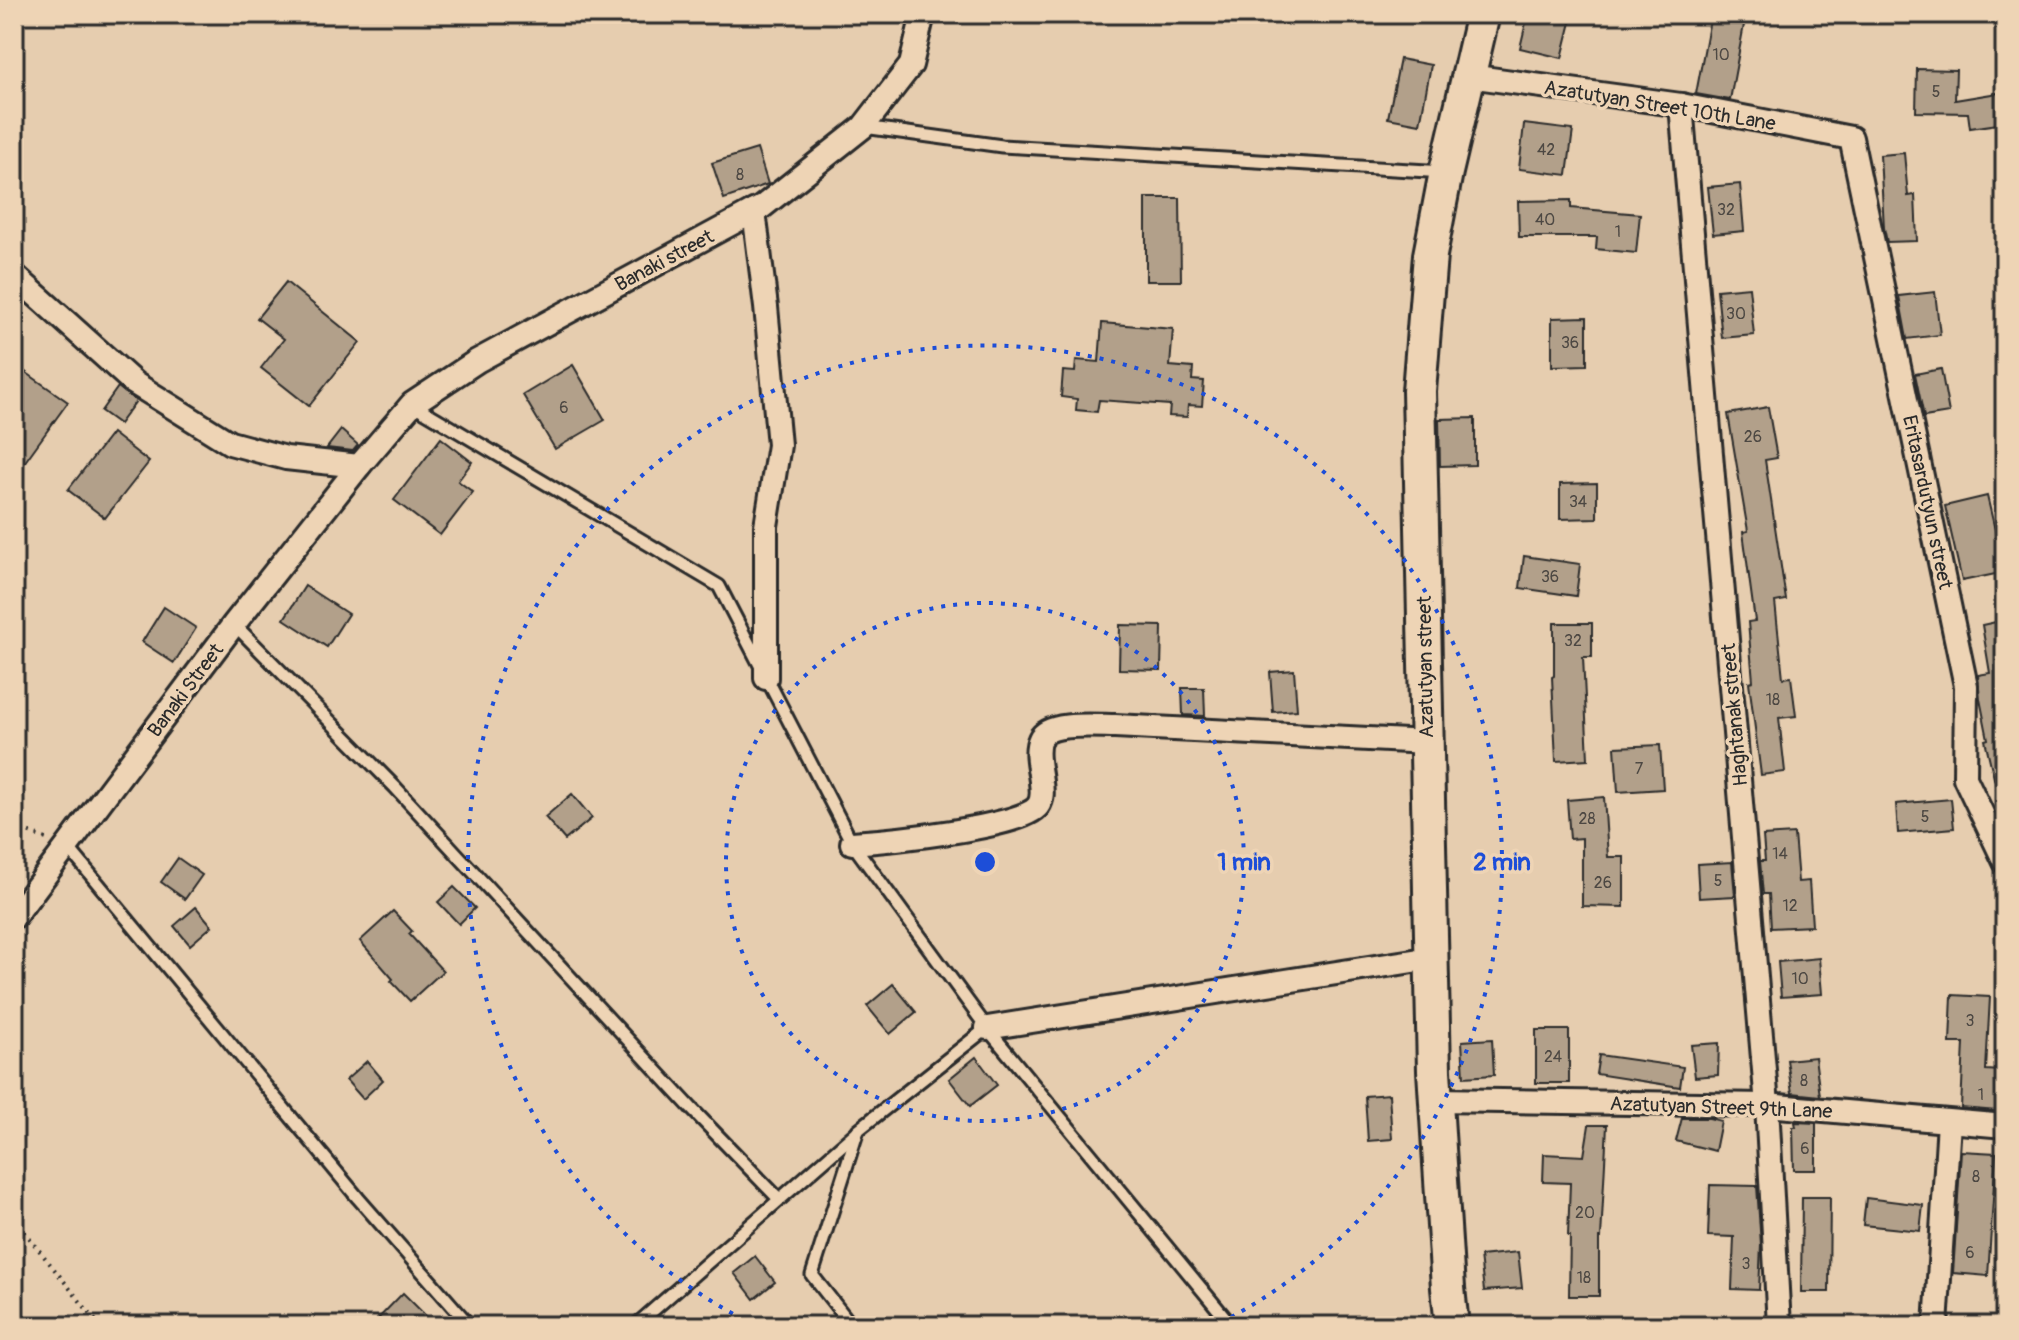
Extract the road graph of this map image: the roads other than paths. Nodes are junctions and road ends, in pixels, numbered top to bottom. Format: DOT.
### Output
graph roads {
  1 [pos="923,14"];
  2 [pos="1483,14"];
  3 [pos="1469,76"];
  4 [pos="1681,105"];
  5 [pos="863,127"];
  6 [pos="1851,138"];
  7 [pos="1446,172"];
  8 [pos="754,211"];
  9 [pos="14,275"];
  10 [pos="412,404"];
  11 [pos="359,466"];
  12 [pos="234,624"];
  13 [pos="766,678"];
  14 [pos="1427,742"];
  15 [pos="852,843"];
  16 [pos="67,846"];
  17 [pos="2005,862"];
  18 [pos="14,917"];
  19 [pos="1432,958"];
  20 [pos="987,1028"];
  21 [pos="1436,1100"];
  22 [pos="1767,1105"];
  23 [pos="1949,1122"];
  24 [pos="2005,1126"];
  25 [pos="858,1130"];
  26 [pos="779,1199"];
  27 [pos="470,1326"];
  28 [pos="635,1326"];
  29 [pos="852,1326"];
  30 [pos="1232,1326"];
  31 [pos="1452,1326"];
  32 [pos="1779,1326"];
  33 [pos="1936,1326"];
  1 -- 5 [label="street, Banaki street"];
  2 -- 3 [label="street, Azatutyan street"];
  3 -- 4 [label="street, Azatutyan Street 10th Lane"];
  3 -- 7 [label="street, Azatutyan street"];
  4 -- 6 [label="street, Azatutyan Street 10th Lane"];
  4 -- 22 [label="street, Haghtanak street"];
  5 -- 7 [label="lane"];
  5 -- 8 [label="street, Banaki street"];
  6 -- 17 [label="street, Eritasardutyun street"];
  7 -- 14 [label="street, Azatutyan street"];
  8 -- 10 [label="street, Banaki street"];
  8 -- 13 [label="street"];
  9 -- 11 [label="street"];
  10 -- 11 [label="street, Banaki street"];
  10 -- 13 [label="lane"];
  11 -- 12 [label="street, Banaki Street"];
  12 -- 16 [label="street, Banaki Street"];
  12 -- 26 [label="lane"];
  13 -- 15 [label="lane"];
  14 -- 15 [label="street"];
  14 -- 19 [label="street, Azatutyan street"];
  15 -- 20 [label="lane"];
  16 -- 18 [label="street, Banaki Street"];
  16 -- 27 [label="lane"];
  19 -- 20 [label="street"];
  19 -- 21 [label="street, Azatutyan street"];
  20 -- 25 [label="lane"];
  20 -- 30 [label="lane"];
  21 -- 22 [label="street, Azatutyan Street 9th Lane"];
  21 -- 31 [label="street, Azatutyan street"];
  22 -- 23 [label="street, Azatutyan Street 9th Lane"];
  22 -- 32 [label="street, Haghtanak street"];
  23 -- 24 [label="street, Azatutyan Street 9th Lane"];
  23 -- 33 [label="street"];
  25 -- 26 [label="lane"];
  25 -- 29 [label="lane"];
  26 -- 28 [label="lane"];
}
